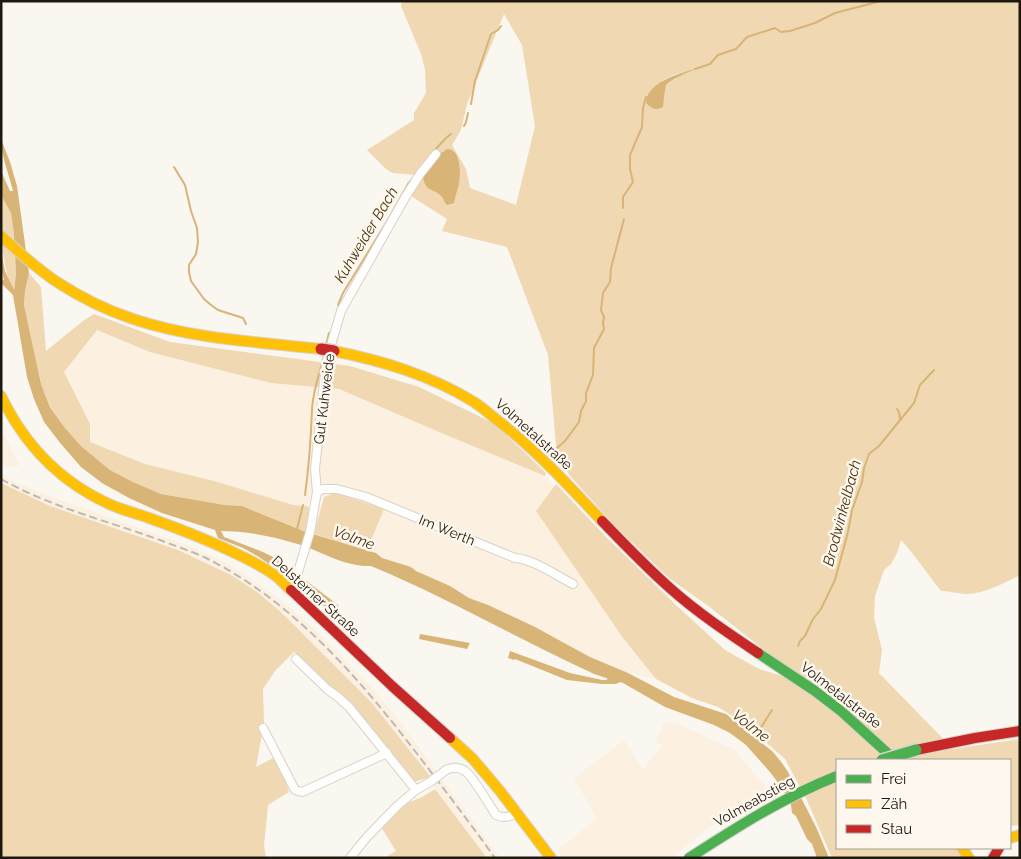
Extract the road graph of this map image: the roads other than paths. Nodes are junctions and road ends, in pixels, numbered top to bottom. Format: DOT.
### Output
graph roads {
  1 [pos="436,154"];
  2 [pos="1,236"];
  3 [pos="1,396"];
  4 [pos="317,492"];
  5 [pos="573,584"];
  6 [pos="292,586"];
  7 [pos="296,659"];
  8 [pos="264,728"];
  9 [pos="1020,732"];
  10 [pos="386,753"];
  11 [pos="885,759"];
  12 [pos="893,759"];
  13 [pos="836,776"];
  14 [pos="416,790"];
  15 [pos="517,813"];
  16 [pos="350,858"];
  17 [pos="551,858"];
  18 [pos="689,858"];
  1 -- 4 [label="street, Gut Kuhweide"];
  2 -- 12 [label="main road, Volmetalstraße, bridge"];
  3 -- 6 [label="main road, Delsterner Straße"];
  4 -- 5 [label="street, Im Werth"];
  4 -- 6 [label="street, Gut Kuhweide"];
  6 -- 15 [label="main road, Delsterner Straße"];
  7 -- 10 [label="street"];
  8 -- 10 [label="street"];
  9 -- 11 [label="main road, bridge"];
  10 -- 14 [label="street"];
  13 -- 18 [label="main road, Volmeabstieg"];
  14 -- 15 [label="street, bridge"];
  14 -- 16 [label="street"];
  15 -- 17 [label="main road, Delsterner Straße"];
}
